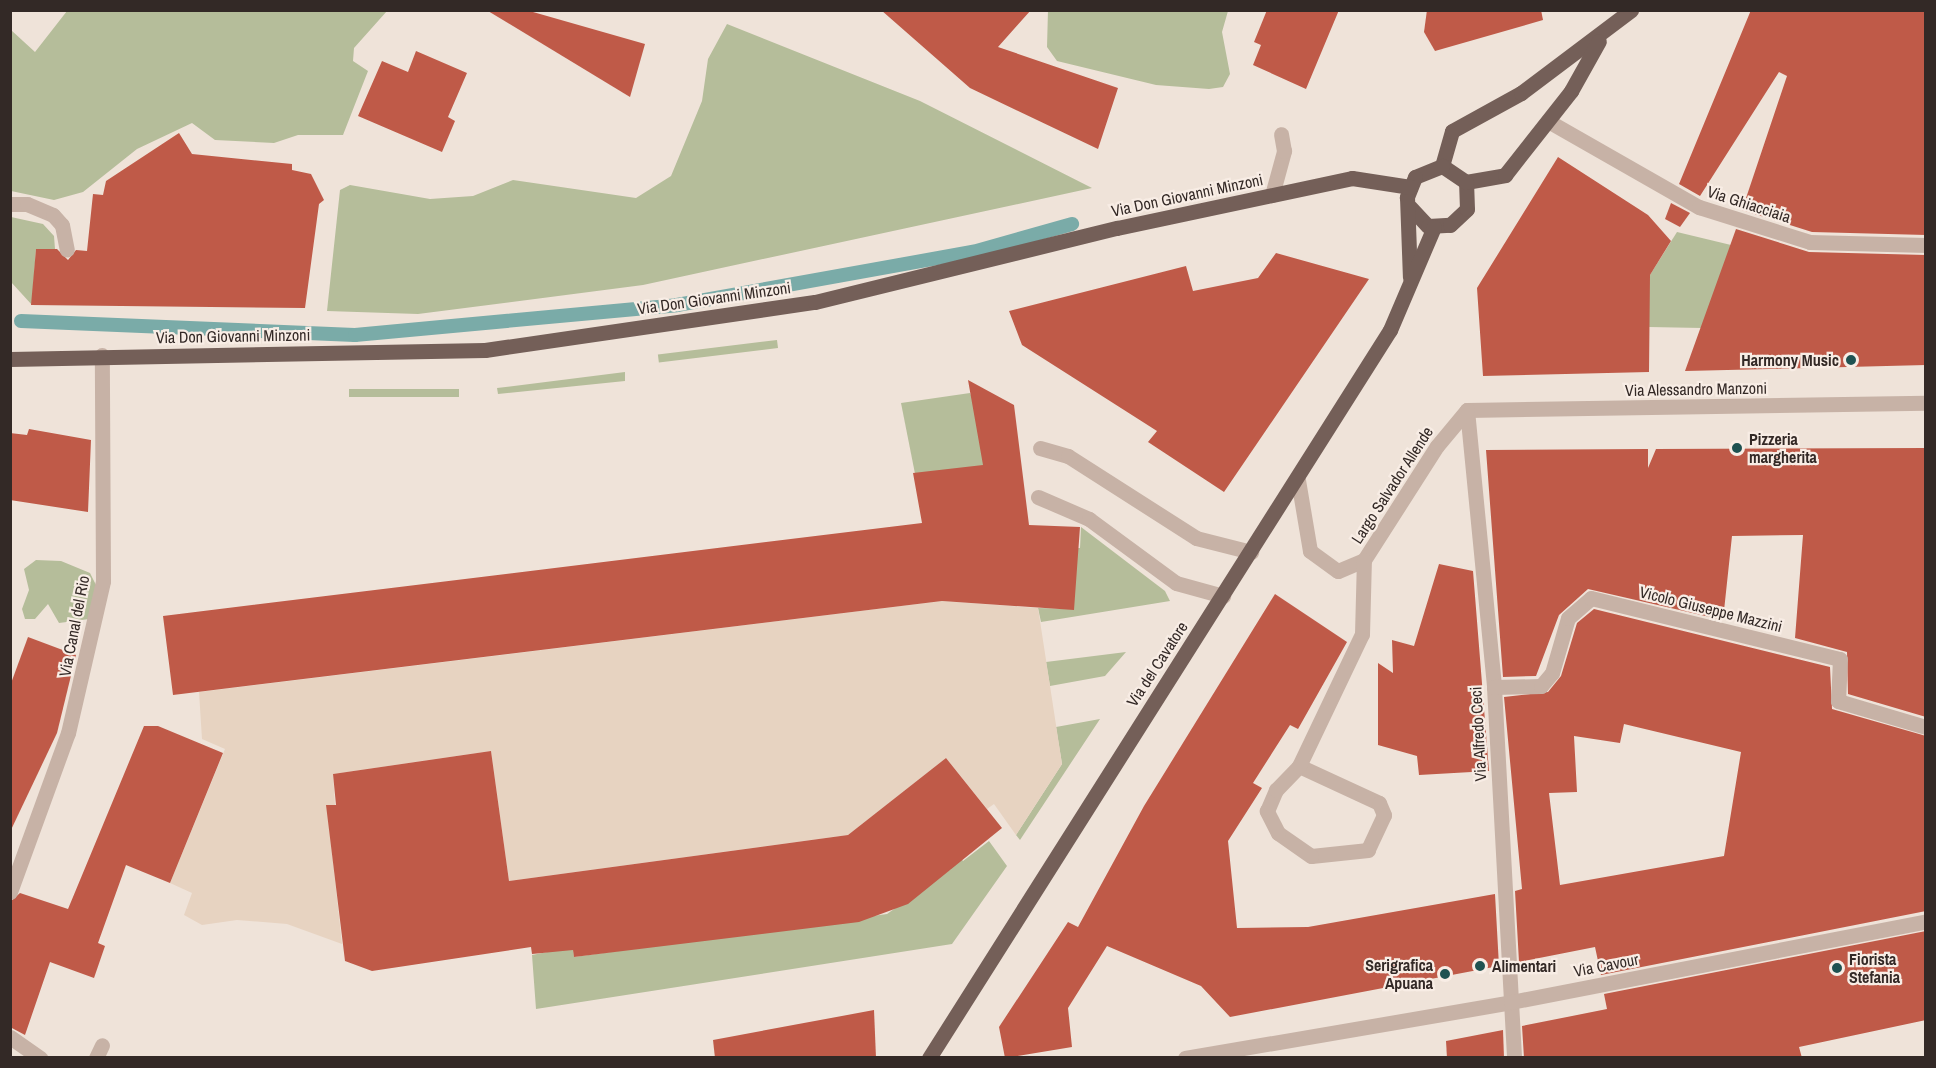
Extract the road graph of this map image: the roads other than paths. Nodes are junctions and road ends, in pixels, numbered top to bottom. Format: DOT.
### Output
graph roads {
  1 [pos="1631,10"];
  2 [pos="1602,36"];
  3 [pos="1548,121"];
  4 [pos="1281,134"];
  5 [pos="1442,166"];
  6 [pos="1466,182"];
  7 [pos="1410,187"];
  8 [pos="1272,195"];
  9 [pos="10,204"];
  10 [pos="1410,207"];
  11 [pos="1434,227"];
  12 [pos="1926,245"];
  13 [pos="67,250"];
  14 [pos="1410,286"];
  15 [pos="102,355"];
  16 [pos="10,359"];
  17 [pos="1926,403"];
  18 [pos="1467,410"];
  19 [pos="1040,448"];
  20 [pos="1298,480"];
  21 [pos="1038,497"];
  22 [pos="1251,552"];
  23 [pos="1364,560"];
  24 [pos="1223,596"];
  25 [pos="1494,687"];
  26 [pos="1926,727"];
  27 [pos="1299,766"];
  28 [pos="10,892"];
  29 [pos="1926,921"];
  30 [pos="1511,1002"];
  31 [pos="10,1038"];
  32 [pos="1243,1047"];
  33 [pos="40,1058"];
  34 [pos="929,1058"];
  35 [pos="1185,1058"];
  36 [pos="1254,1058"];
  37 [pos="1514,1058"];
  1 -- 2 [label="main road"];
  2 -- 3 [label="main road"];
  2 -- 5 [label="main road"];
  3 -- 6 [label="main road"];
  3 -- 12 [label="street, Via Ghiacciaia"];
  4 -- 8 [label="street"];
  5 -- 6 [label="main road"];
  5 -- 7 [label="main road"];
  6 -- 11 [label="main road"];
  7 -- 8 [label="main road, Via Don Giovanni Minzoni"];
  7 -- 10 [label="main road, Via del Cavatore"];
  8 -- 15 [label="main road, Via Don Giovanni Minzoni"];
  9 -- 13 [label="street"];
  10 -- 11 [label="main road"];
  10 -- 14 [label="main road, Via del Cavatore"];
  11 -- 14 [label="main road, Via del Cavatore"];
  14 -- 20 [label="main road, Via del Cavatore"];
  15 -- 16 [label="main road, Via Don Giovanni Minzoni"];
  15 -- 28 [label="street, Via Canal del Rio"];
  17 -- 18 [label="street, Via Alessandro Manzoni"];
  18 -- 23 [label="street, Largo Salvador Allende"];
  18 -- 25 [label="street, Via Alfredo Ceci"];
  19 -- 22 [label="street"];
  20 -- 22 [label="main road, Via del Cavatore"];
  20 -- 23 [label="street, Largo Salvador Allende"];
  21 -- 24 [label="street"];
  22 -- 24 [label="main road, Via del Cavatore"];
  23 -- 27 [label="street"];
  24 -- 34 [label="main road, Via del Cavatore"];
  25 -- 26 [label="street, Vicolo Giuseppe Mazzini"];
  25 -- 30 [label="street, Via Alfredo Ceci"];
  27 -- 27 [label="street"];
  29 -- 30 [label="street, Via Cavour"];
  30 -- 32 [label="street, Via Cavour"];
  30 -- 37 [label="street, Via Alfredo Ceci"];
  31 -- 33 [label="street"];
  32 -- 35 [label="street, Via Cavour"];
  32 -- 36 [label="street"];
}
